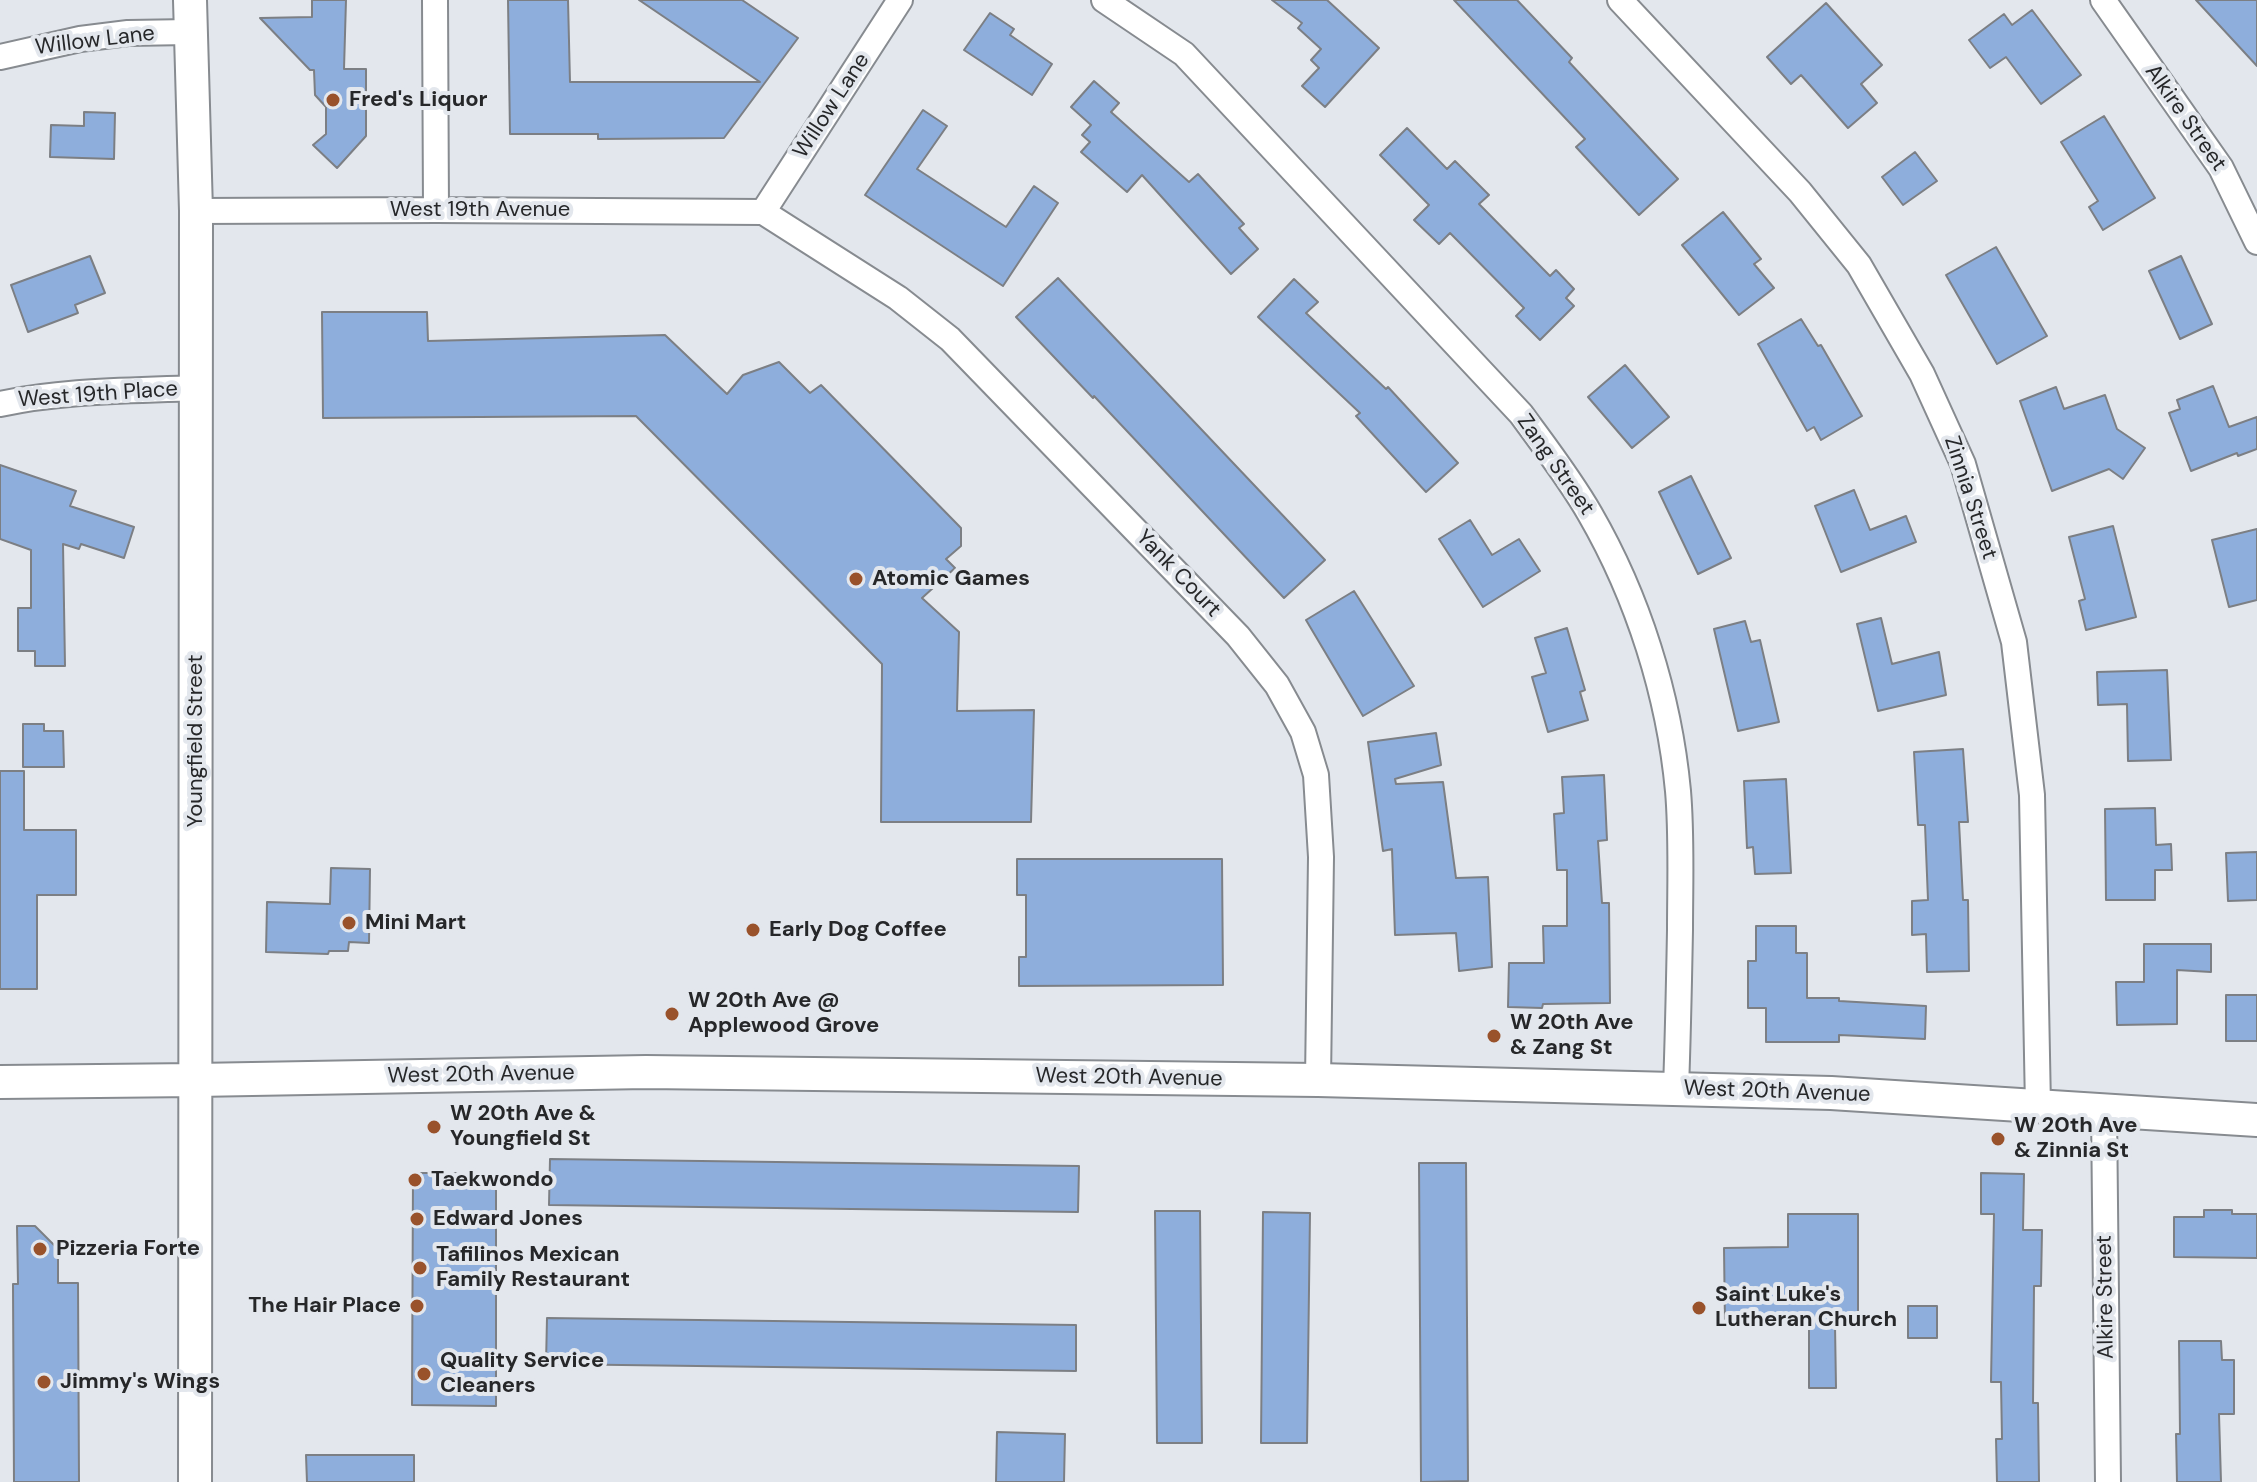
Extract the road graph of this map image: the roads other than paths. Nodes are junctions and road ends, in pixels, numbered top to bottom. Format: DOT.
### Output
graph roads {
  1 [pos="190,0"];
  2 [pos="435,0"];
  3 [pos="900,0"];
  4 [pos="1104,0"];
  5 [pos="1620,0"];
  6 [pos="2103,0"];
  7 [pos="190,32"];
  8 [pos="0,57"];
  9 [pos="436,210"];
  10 [pos="196,211"];
  11 [pos="763,212"];
  12 [pos="2257,242"];
  13 [pos="196,388"];
  14 [pos="0,404"];
  15 [pos="196,1080"];
  16 [pos="1318,1080"];
  17 [pos="0,1082"];
  18 [pos="1676,1088"];
  19 [pos="2038,1107"];
  20 [pos="2104,1111"];
  21 [pos="2257,1120"];
  22 [pos="195,1482"];
  23 [pos="2108,1482"];
  1 -- 7 [label="street, Youngfield Street"];
  2 -- 9 [label="street"];
  3 -- 11 [label="street, Willow Lane"];
  4 -- 18 [label="street, Zang Street"];
  5 -- 19 [label="street, Zinnia Street"];
  6 -- 12 [label="street, Alkire Street"];
  7 -- 8 [label="street, Willow Lane"];
  7 -- 10 [label="street, Youngfield Street"];
  9 -- 10 [label="street, West 19th Avenue"];
  9 -- 11 [label="street, West 19th Avenue"];
  10 -- 13 [label="street, Youngfield Street"];
  11 -- 16 [label="street, Yank Court"];
  13 -- 14 [label="street, West 19th Place"];
  13 -- 15 [label="street, Youngfield Street"];
  15 -- 16 [label="street, West 20th Avenue"];
  15 -- 17 [label="street, West 20th Avenue"];
  15 -- 22 [label="street, Youngfield Street"];
  16 -- 18 [label="street, West 20th Avenue"];
  18 -- 19 [label="street, West 20th Avenue"];
  19 -- 20 [label="street, West 20th Avenue"];
  20 -- 21 [label="street, West 20th Avenue"];
  20 -- 23 [label="street, Alkire Street"];
}
